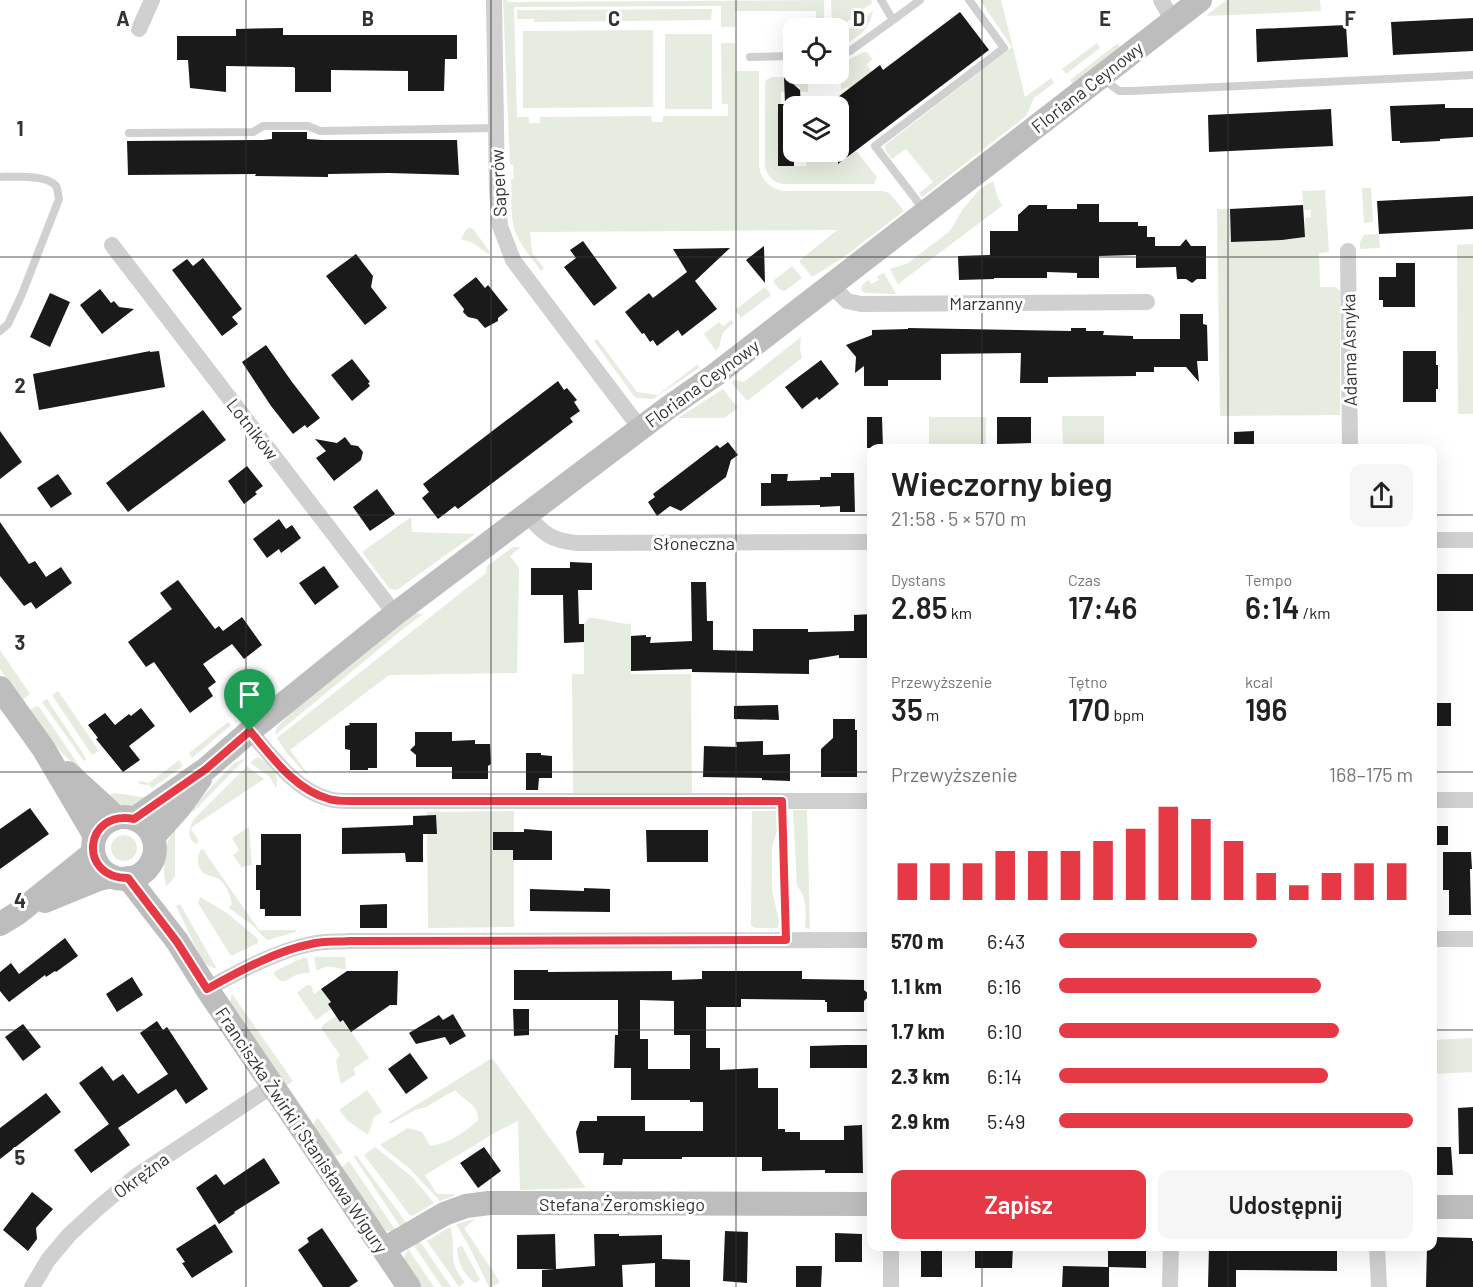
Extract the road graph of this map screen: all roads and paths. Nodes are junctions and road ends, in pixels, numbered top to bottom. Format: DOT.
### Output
graph roads {
  1 [pos="152,0"];
  2 [pos="494,0"];
  3 [pos="881,0"];
  4 [pos="920,0"];
  5 [pos="969,0"];
  6 [pos="1200,0"];
  7 [pos="1167,10"];
  8 [pos="893,20"];
  9 [pos="139,29"];
  10 [pos="849,51"];
  11 [pos="783,56"];
  12 [pos="750,57"];
  13 [pos="1473,75"];
  14 [pos="1101,76"];
  15 [pos="496,128"];
  16 [pos="129,133"];
  17 [pos="0,177"];
  18 [pos="926,212"];
  19 [pos="112,244"];
  20 [pos="1348,250"];
  21 [pos="832,286"];
  22 [pos="1148,302"];
  23 [pos="0,331"];
  24 [pos="640,428"];
  25 [pos="1350,444"];
  26 [pos="526,514"];
  27 [pos="1437,540"];
  28 [pos="1473,540"];
  29 [pos="867,542"];
  30 [pos="395,614"];
  31 [pos="0,688"];
  32 [pos="250,731"];
  33 [pos="43,748"];
  34 [pos="206,769"];
  35 [pos="1437,800"];
  36 [pos="1473,800"];
  37 [pos="782,801"];
  38 [pos="867,801"];
  39 [pos="125,818"];
  40 [pos="153,837"];
  41 [pos="94,844"];
  42 [pos="149,865"];
  43 [pos="119,877"];
  44 [pos="9,918"];
  45 [pos="1437,939"];
  46 [pos="1473,939"];
  47 [pos="786,940"];
  48 [pos="867,940"];
  49 [pos="177,942"];
  50 [pos="207,989"];
  51 [pos="272,1086"];
  52 [pos="867,1204"];
  53 [pos="1437,1207"];
  54 [pos="1473,1207"];
  55 [pos="384,1249"];
  56 [pos="891,1251"];
  57 [pos="1171,1251"];
  58 [pos="1377,1251"];
  59 [pos="32,1287"];
  60 [pos="410,1287"];
  61 [pos="891,1287"];
  62 [pos="1170,1287"];
  63 [pos="1379,1287"];
  1 -- 9 [label="street"];
  2 -- 15 [label="street, Saperów"];
  3 -- 8 [label="lane"];
  4 -- 8 [label="lane"];
  5 -- 18 [label="lane"];
  6 -- 7 [label="street, Floriana Ceynowy"];
  7 -- 14 [label="street, Floriana Ceynowy"];
  8 -- 10 [label="lane"];
  11 -- 12 [label="lane"];
  13 -- 14 [label="lane"];
  14 -- 18 [label="street, Floriana Ceynowy"];
  15 -- 16 [label="lane"];
  15 -- 24 [label="street, Saperów"];
  17 -- 23 [label="lane"];
  18 -- 21 [label="street, Floriana Ceynowy"];
  19 -- 30 [label="street, Lotników"];
  20 -- 25 [label="street, Adama Asnyka"];
  21 -- 22 [label="street, Marzanny"];
  21 -- 24 [label="street, Floriana Ceynowy"];
  24 -- 26 [label="street, Floriana Ceynowy"];
  26 -- 29 [label="street, Słoneczna"];
  26 -- 30 [label="street, Floriana Ceynowy"];
  27 -- 28 [label="street"];
  30 -- 32 [label="street, Floriana Ceynowy"];
  31 -- 33 [label="street"];
  32 -- 34 [label="street, Floriana Ceynowy"];
  32 -- 37 [label="street"];
  33 -- 39 [label="street"];
  33 -- 41 [label="street"];
  34 -- 39 [label="street, Floriana Ceynowy"];
  34 -- 40 [label="street, Floriana Ceynowy"];
  35 -- 36 [label="street"];
  37 -- 38 [label="street"];
  37 -- 47 [label="lane"];
  39 -- 40 [label="street"];
  39 -- 41 [label="street"];
  40 -- 42 [label="street"];
  41 -- 43 [label="street"];
  41 -- 44 [label="street"];
  42 -- 43 [label="street"];
  42 -- 49 [label="street, Franciszka Żwirki i Stanisława Wigury"];
  43 -- 44 [label="street"];
  43 -- 49 [label="street, Franciszka Żwirki i Stanisława Wigury"];
  45 -- 46 [label="street"];
  47 -- 48 [label="street"];
  47 -- 50 [label="street"];
  49 -- 50 [label="street, Franciszka Żwirki i Stanisława Wigury"];
  50 -- 51 [label="street, Franciszka Żwirki i Stanisława Wigury"];
  51 -- 55 [label="street, Franciszka Żwirki i Stanisława Wigury"];
  51 -- 59 [label="street, Okrężna"];
  52 -- 55 [label="street, Stefana Żeromskiego"];
  53 -- 54 [label="street"];
  55 -- 60 [label="street, Franciszka Żwirki i Stanisława Wigury"];
  56 -- 61 [label="street"];
  57 -- 62 [label="street"];
  58 -- 63 [label="street"];
}
